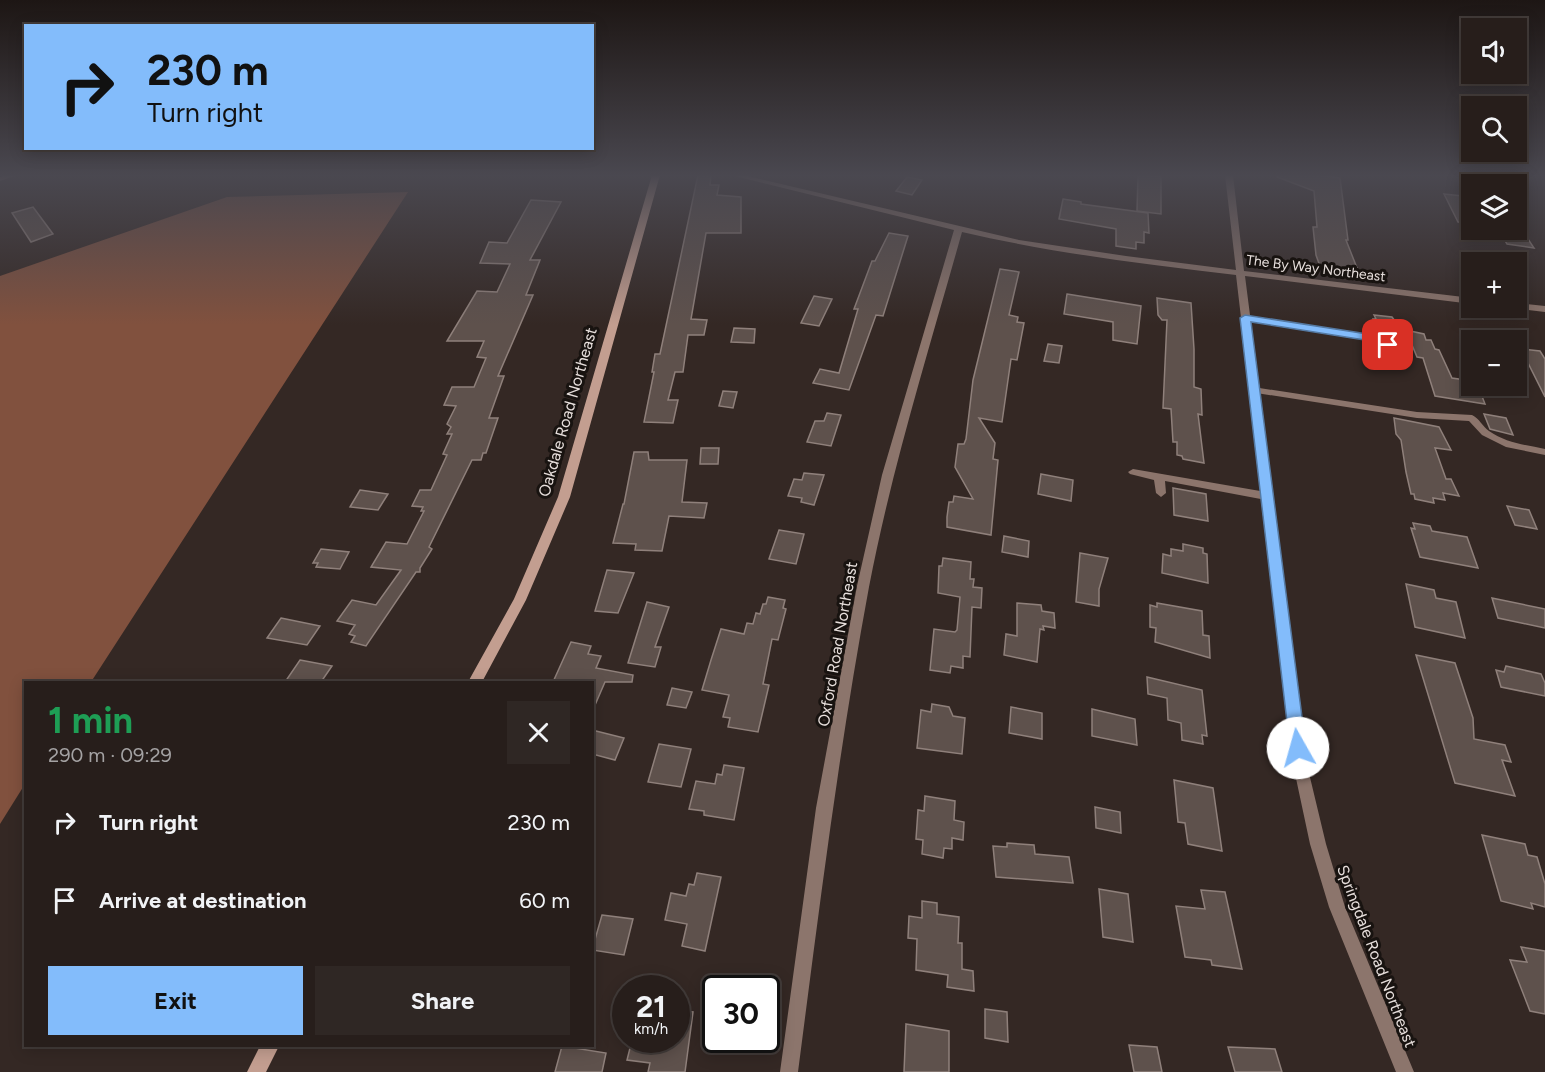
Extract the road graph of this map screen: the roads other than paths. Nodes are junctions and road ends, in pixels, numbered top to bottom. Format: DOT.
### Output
graph roads {
  1 [pos="642,225"];
  2 [pos="938,225"];
  3 [pos="1235,225"];
  4 [pos="958,230"];
  5 [pos="1240,273"];
  6 [pos="1461,300"];
  7 [pos="1527,307"];
  8 [pos="1545,309"];
  9 [pos="1245,318"];
  10 [pos="1388,345"];
  11 [pos="1253,390"];
  12 [pos="1545,452"];
  13 [pos="1133,471"];
  14 [pos="1160,477"];
  15 [pos="1161,493"];
  16 [pos="1266,496"];
  17 [pos="476,681"];
  18 [pos="269,1047"];
  19 [pos="256,1072"];
  20 [pos="789,1072"];
  21 [pos="1405,1072"];
  1 -- 17 [label="street, Oakdale Road Northeast"];
  2 -- 4 [label="street, The By Way Northeast"];
  3 -- 5 [label="street, Springdale Road Northeast"];
  4 -- 5 [label="street, The By Way Northeast"];
  4 -- 20 [label="street, Oxford Road Northeast"];
  5 -- 6 [label="street, The By Way Northeast"];
  5 -- 9 [label="street, Springdale Road Northeast"];
  7 -- 8 [label="street"];
  9 -- 10 [label="lane"];
  9 -- 11 [label="street, Springdale Road Northeast"];
  11 -- 12 [label="lane"];
  11 -- 16 [label="street, Springdale Road Northeast"];
  13 -- 14 [label="lane"];
  14 -- 15 [label="lane"];
  14 -- 16 [label="lane"];
  16 -- 21 [label="street, Springdale Road Northeast"];
  18 -- 19 [label="street"];
}
